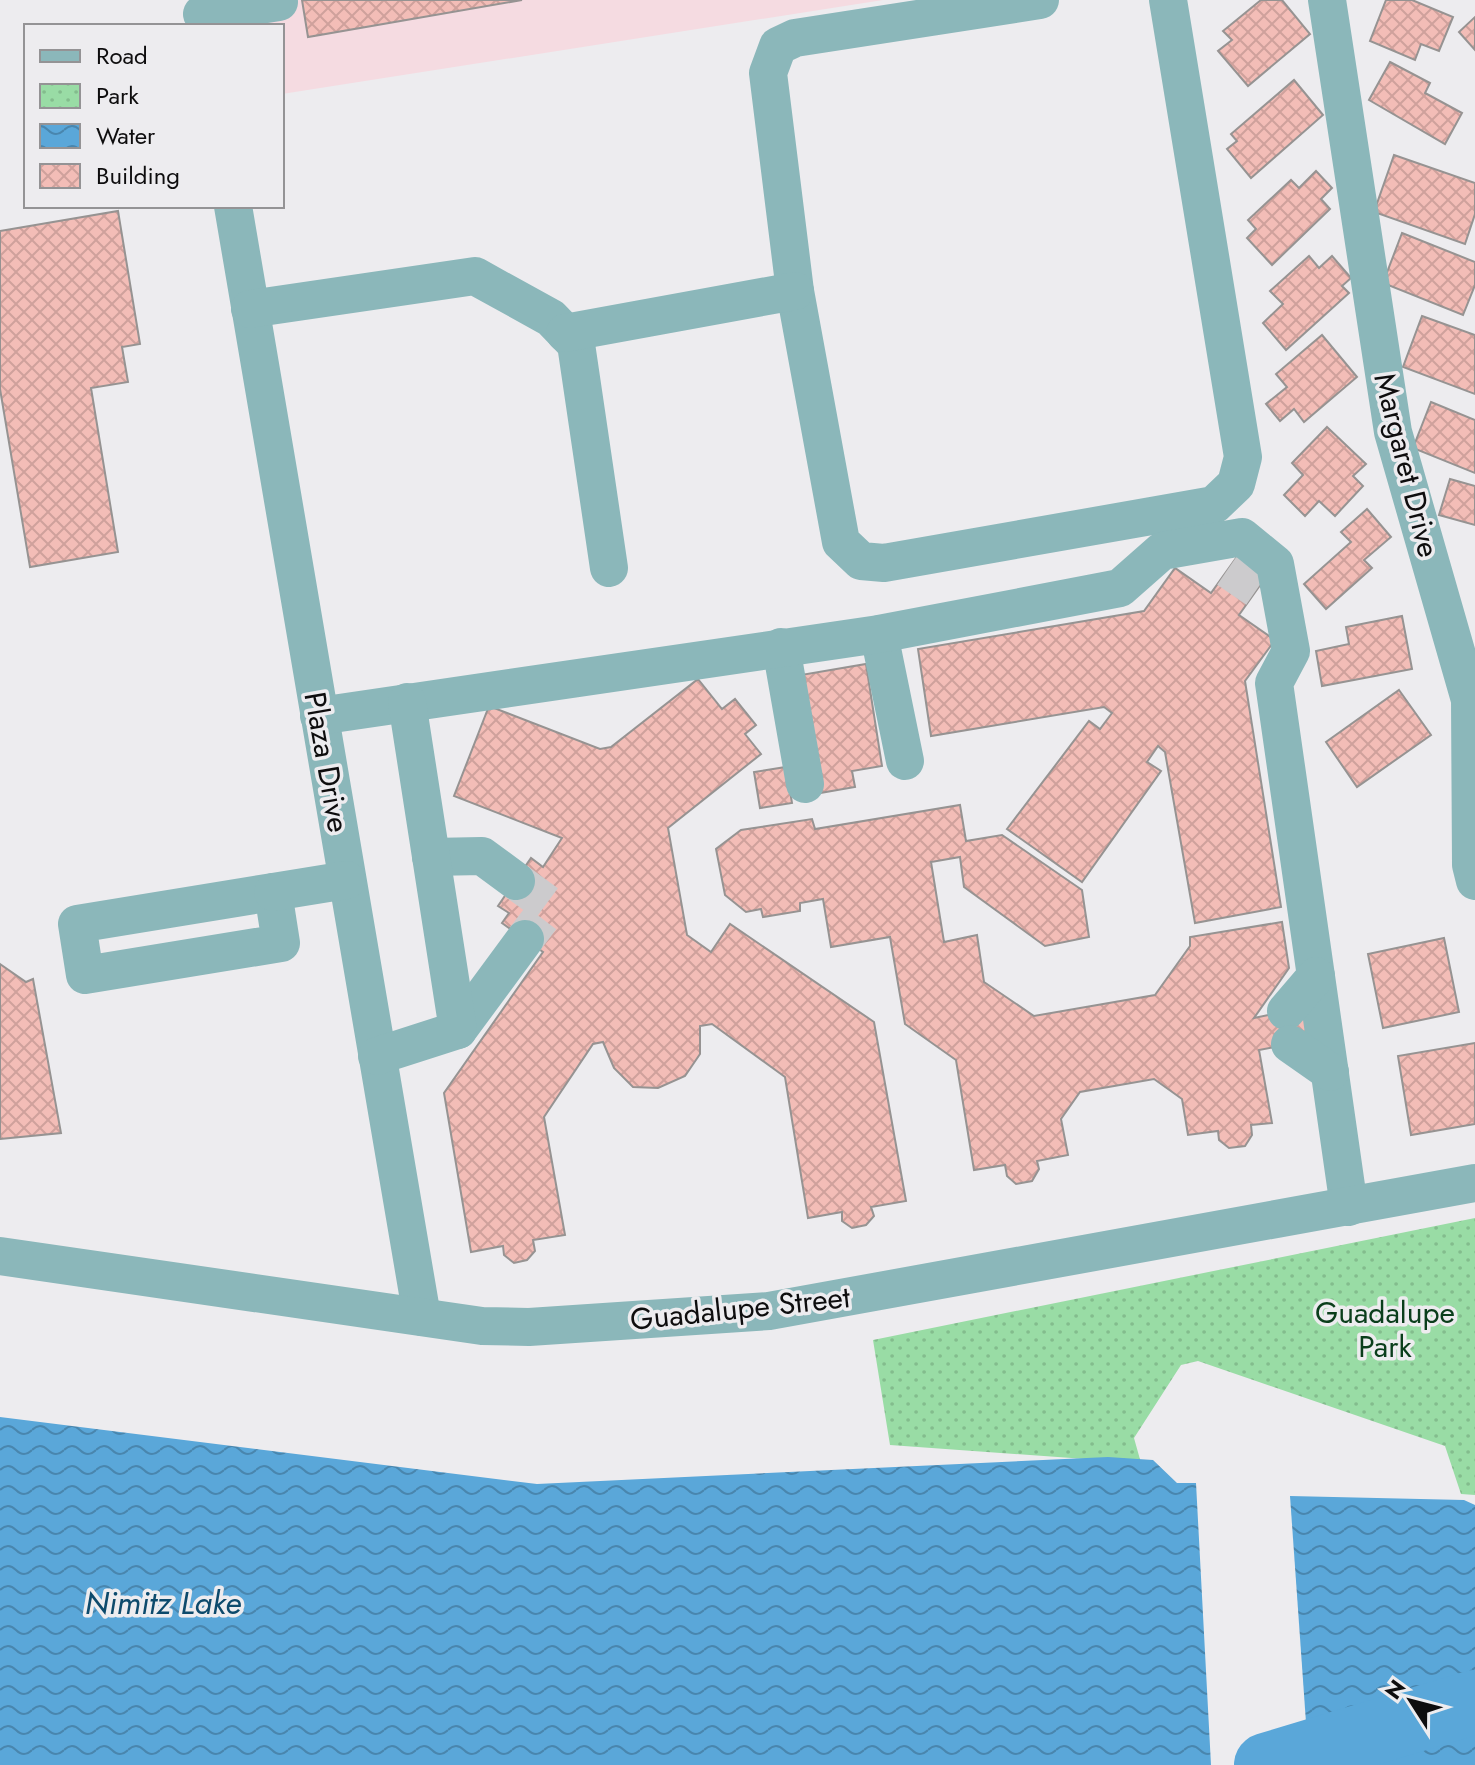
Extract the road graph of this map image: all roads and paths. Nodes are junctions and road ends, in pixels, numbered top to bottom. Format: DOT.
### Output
graph roads {
  1 [pos="1040,0"];
  2 [pos="1168,0"];
  3 [pos="1327,0"];
  4 [pos="279,2"];
  5 [pos="202,13"];
  6 [pos="233,208"];
  7 [pos="795,291"];
  8 [pos="250,309"];
  9 [pos="565,333"];
  10 [pos="1194,545"];
  11 [pos="609,568"];
  12 [pos="1256,589"];
  13 [pos="879,634"];
  14 [pos="781,647"];
  15 [pos="1467,661"];
  16 [pos="407,702"];
  17 [pos="319,716"];
  18 [pos="905,761"];
  19 [pos="805,784"];
  20 [pos="431,857"];
  21 [pos="347,880"];
  22 [pos="516,881"];
  23 [pos="1475,881"];
  24 [pos="273,892"];
  25 [pos="525,939"];
  26 [pos="1316,976"];
  27 [pos="458,1030"];
  28 [pos="377,1056"];
  29 [pos="1330,1072"];
  30 [pos="1475,1183"];
  31 [pos="1349,1207"];
  32 [pos="0,1256"];
  33 [pos="422,1317"];
  1 -- 7 [label="street"];
  2 -- 7 [label="street"];
  3 -- 15 [label="street, Margaret Drive"];
  4 -- 5 [label="street"];
  6 -- 8 [label="street, Plaza Drive"];
  7 -- 9 [label="street"];
  8 -- 9 [label="street"];
  8 -- 17 [label="street, Plaza Drive"];
  9 -- 11 [label="street"];
  10 -- 12 [label="street"];
  10 -- 12 [label="street"];
  10 -- 13 [label="street"];
  12 -- 26 [label="street"];
  13 -- 14 [label="street"];
  13 -- 18 [label="street"];
  14 -- 16 [label="street"];
  14 -- 19 [label="street"];
  15 -- 23 [label="street, Margaret Drive"];
  16 -- 17 [label="street"];
  16 -- 20 [label="street"];
  17 -- 21 [label="street, Plaza Drive"];
  20 -- 22 [label="street"];
  20 -- 27 [label="street"];
  21 -- 24 [label="street"];
  21 -- 28 [label="street, Plaza Drive"];
  24 -- 24 [label="street"];
  25 -- 27 [label="street"];
  26 -- 29 [label="street"];
  26 -- 29 [label="street"];
  27 -- 28 [label="street"];
  28 -- 33 [label="street, Plaza Drive"];
  29 -- 31 [label="street"];
  30 -- 31 [label="street, Guadalupe Street"];
  31 -- 33 [label="street, Guadalupe Street"];
  32 -- 33 [label="street, Guadalupe Street"];
}
